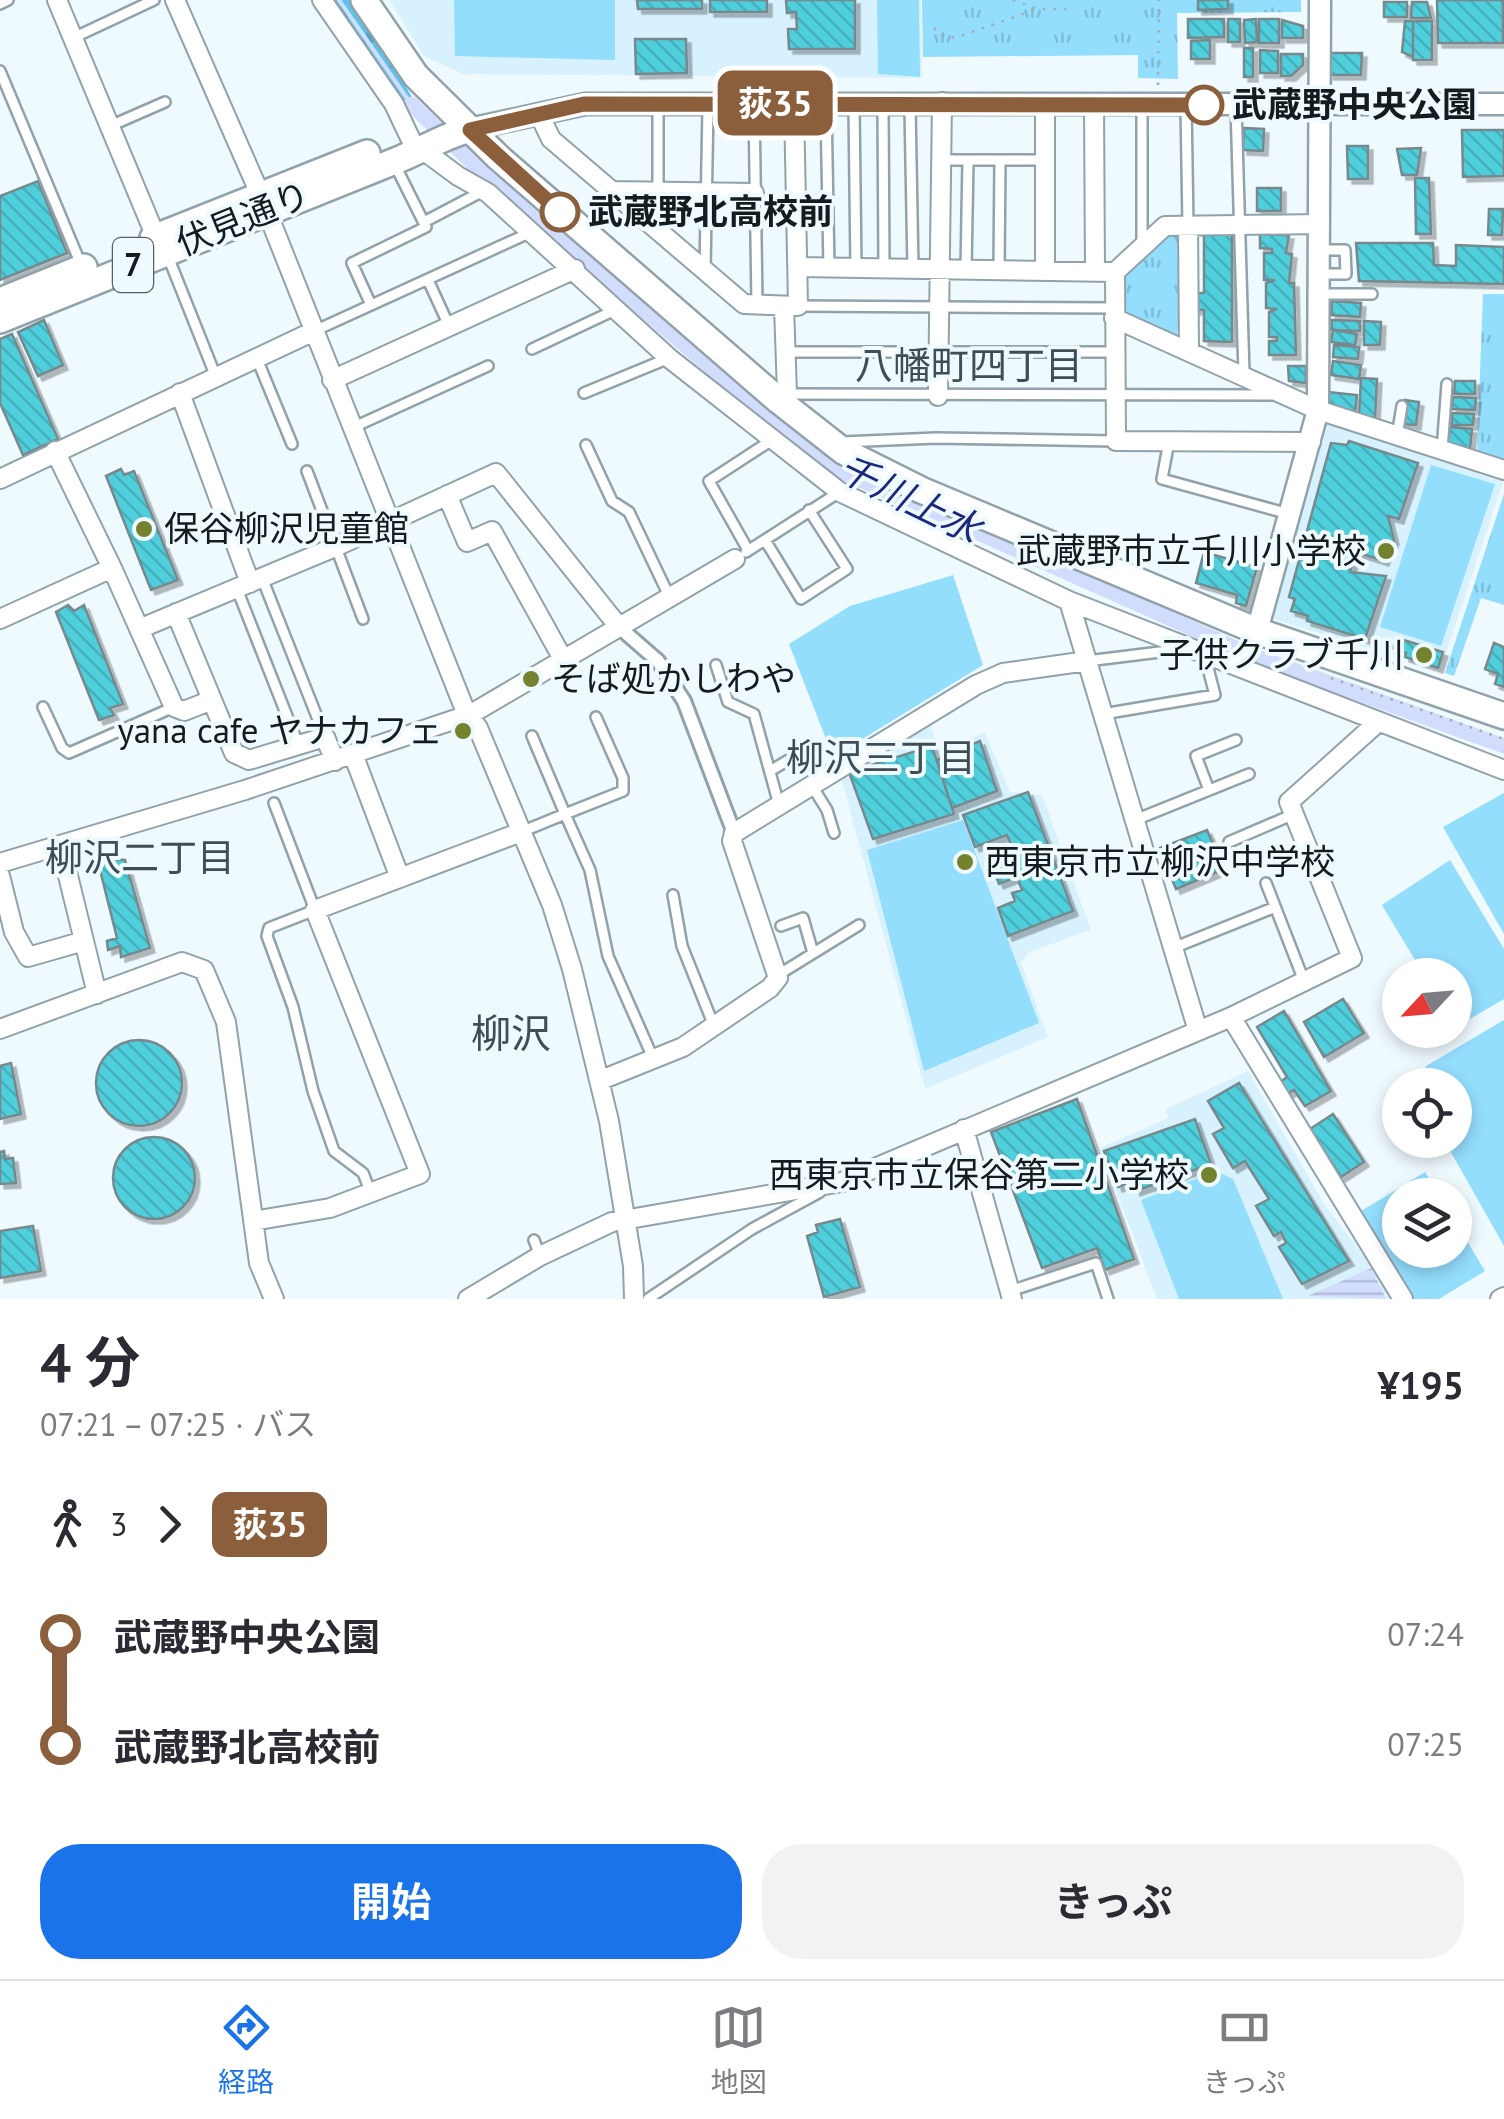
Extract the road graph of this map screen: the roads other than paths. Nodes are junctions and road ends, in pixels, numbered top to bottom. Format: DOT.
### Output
graph roads {
  1 [pos="8,0"];
  2 [pos="57,0"];
  3 [pos="154,0"];
  4 [pos="175,0"];
  5 [pos="322,0"];
  6 [pos="364,0"];
  7 [pos="1320,0"];
  8 [pos="0,4"];
  9 [pos="73,38"];
  10 [pos="0,71"];
  11 [pos="165,102"];
  12 [pos="910,102"];
  13 [pos="942,102"];
  14 [pos="658,103"];
  15 [pos="754,103"];
  16 [pos="883,103"];
  17 [pos="1046,103"];
  18 [pos="1094,103"];
  19 [pos="708,104"];
  20 [pos="794,104"];
  21 [pos="826,104"];
  22 [pos="854,104"];
  23 [pos="1142,104"];
  24 [pos="1186,104"];
  25 [pos="1504,104"];
  26 [pos="1236,106"];
  27 [pos="1320,106"];
  28 [pos="539,114"];
  29 [pos="110,126"];
  30 [pos="437,139"];
  31 [pos="938,160"];
  32 [pos="968,160"];
  33 [pos="1000,160"];
  34 [pos="1045,160"];
  35 [pos="394,161"];
  36 [pos="484,190"];
  37 [pos="611,191"];
  38 [pos="657,192"];
  39 [pos="705,192"];
  40 [pos="754,192"];
  41 [pos="263,202"];
  42 [pos="424,222"];
  43 [pos="1238,224"];
  44 [pos="1320,224"];
  45 [pos="1188,226"];
  46 [pos="658,229"];
  47 [pos="532,232"];
  48 [pos="160,244"];
  49 [pos="1142,245"];
  50 [pos="798,267"];
  51 [pos="82,268"];
  52 [pos="829,268"];
  53 [pos="856,268"];
  54 [pos="884,268"];
  55 [pos="705,269"];
  56 [pos="913,269"];
  57 [pos="938,269"];
  58 [pos="575,270"];
  59 [pos="966,270"];
  60 [pos="999,270"];
  61 [pos="1045,271"];
  62 [pos="1096,272"];
  63 [pos="1115,272"];
  64 [pos="428,280"];
  65 [pos="1319,284"];
  66 [pos="1372,294"];
  67 [pos="0,301"];
  68 [pos="371,305"];
  69 [pos="791,306"];
  70 [pos="757,307"];
  71 [pos="938,307"];
  72 [pos="617,309"];
  73 [pos="1114,313"];
  74 [pos="0,320"];
  75 [pos="450,328"];
  76 [pos="312,332"];
  77 [pos="532,349"];
  78 [pos="1189,350"];
  79 [pos="786,352"];
  80 [pos="938,352"];
  81 [pos="1114,352"];
  82 [pos="257,358"];
  83 [pos="669,358"];
  84 [pos="488,366"];
  85 [pos="1244,374"];
  86 [pos="216,377"];
  87 [pos="332,380"];
  88 [pos="1447,384"];
  89 [pos="180,393"];
  90 [pos="584,393"];
  91 [pos="1289,394"];
  92 [pos="938,396"];
  93 [pos="1115,396"];
  94 [pos="782,397"];
  95 [pos="1402,406"];
  96 [pos="1318,410"];
  97 [pos="351,428"];
  98 [pos="1397,436"];
  99 [pos="772,440"];
  100 [pos="1116,442"];
  101 [pos="1169,442"];
  102 [pos="1310,442"];
  103 [pos="292,444"];
  104 [pos="834,444"];
  105 [pos="586,446"];
  106 [pos="1442,450"];
  107 [pos="55,451"];
  108 [pos="1504,470"];
  109 [pos="307,471"];
  110 [pos="0,478"];
  111 [pos="840,492"];
  112 [pos="446,496"];
  113 [pos="810,510"];
  114 [pos="1289,514"];
  115 [pos="389,523"];
  116 [pos="765,540"];
  117 [pos="336,547"];
  118 [pos="742,554"];
  119 [pos="112,568"];
  120 [pos="250,583"];
  121 [pos="670,598"];
  122 [pos="1069,601"];
  123 [pos="176,613"];
  124 [pos="0,619"];
  125 [pos="363,620"];
  126 [pos="619,627"];
  127 [pos="138,629"];
  128 [pos="1256,632"];
  129 [pos="1199,649"];
  130 [pos="563,659"];
  131 [pos="1087,661"];
  132 [pos="716,664"];
  133 [pos="1242,667"];
  134 [pos="212,700"];
  135 [pos="42,707"];
  136 [pos="174,707"];
  137 [pos="471,714"];
  138 [pos="1103,714"];
  139 [pos="1504,716"];
  140 [pos="596,718"];
  141 [pos="1377,722"];
  142 [pos="532,736"];
  143 [pos="325,737"];
  144 [pos="1236,740"];
  145 [pos="298,744"];
  146 [pos="807,750"];
  147 [pos="353,754"];
  148 [pos="334,761"];
  149 [pos="770,770"];
  150 [pos="1504,770"];
  151 [pos="1248,774"];
  152 [pos="811,785"];
  153 [pos="1209,790"];
  154 [pos="274,802"];
  155 [pos="779,804"];
  156 [pos="565,814"];
  157 [pos="1294,814"];
  158 [pos="1135,820"];
  159 [pos="520,832"];
  160 [pos="734,833"];
  161 [pos="834,833"];
  162 [pos="1229,842"];
  163 [pos="61,847"];
  164 [pos="0,863"];
  165 [pos="0,876"];
  166 [pos="400,878"];
  167 [pos="1266,883"];
  168 [pos="673,895"];
  169 [pos="1274,908"];
  170 [pos="315,910"];
  171 [pos="859,925"];
  172 [pos="781,926"];
  173 [pos="84,941"];
  174 [pos="1173,948"];
  175 [pos="813,953"];
  176 [pos="778,974"];
  177 [pos="1304,981"];
  178 [pos="97,994"];
  179 [pos="1231,1017"];
  180 [pos="714,1026"];
  181 [pos="0,1029"];
  182 [pos="1198,1032"];
  183 [pos="654,1061"];
  184 [pos="601,1080"];
  185 [pos="964,1130"];
  186 [pos="842,1182"];
  187 [pos="370,1192"];
  188 [pos="626,1218"];
  189 [pos="253,1221"];
  190 [pos="1011,1295"];
  191 [pos="274,1299"];
  192 [pos="468,1299"];
  193 [pos="634,1299"];
  194 [pos="648,1299"];
  195 [pos="1108,1299"];
  196 [pos="1403,1299"];
  1 -- 8 [label="lane"];
  2 -- 9 [label="street"];
  3 -- 9 [label="lane"];
  4 -- 41 [label="street"];
  5 -- 30 [label="street"];
  6 -- 30 [label="main road"];
  7 -- 27 [label="street"];
  9 -- 29 [label="street"];
  10 -- 51 [label="lane"];
  11 -- 29 [label="lane"];
  12 -- 13 [label="street, 伏見通り"];
  12 -- 16 [label="street, 伏見通り"];
  12 -- 56 [label="lane"];
  13 -- 17 [label="street, 伏見通り"];
  13 -- 31 [label="street"];
  14 -- 19 [label="street, 伏見通り"];
  14 -- 28 [label="street, 伏見通り"];
  14 -- 38 [label="lane"];
  15 -- 19 [label="street, 伏見通り"];
  15 -- 20 [label="street, 伏見通り"];
  15 -- 40 [label="lane"];
  16 -- 22 [label="street, 伏見通り"];
  16 -- 54 [label="lane"];
  17 -- 18 [label="street, 伏見通り"];
  17 -- 34 [label="street"];
  18 -- 23 [label="street, 伏見通り"];
  18 -- 62 [label="street"];
  19 -- 39 [label="lane"];
  20 -- 21 [label="street, 伏見通り"];
  20 -- 50 [label="street"];
  21 -- 22 [label="street, 伏見通り"];
  21 -- 52 [label="lane"];
  22 -- 53 [label="lane"];
  23 -- 24 [label="street, 伏見通り"];
  23 -- 49 [label="lane"];
  24 -- 26 [label="street, 伏見通り"];
  24 -- 45 [label="lane"];
  25 -- 27 [label="street, 伏見通り"];
  26 -- 27 [label="street, 伏見通り"];
  26 -- 43 [label="lane"];
  27 -- 44 [label="street"];
  28 -- 30 [label="street, 伏見通り"];
  28 -- 37 [label="street"];
  29 -- 48 [label="street"];
  30 -- 35 [label="main road, 伏見通り / 7"];
  30 -- 36 [label="street"];
  30 -- 41 [label="main road, 伏見通り / 7"];
  30 -- 94 [label="main road"];
  31 -- 32 [label="lane"];
  31 -- 57 [label="street"];
  32 -- 33 [label="lane"];
  32 -- 59 [label="lane"];
  33 -- 34 [label="lane"];
  33 -- 60 [label="lane"];
  34 -- 61 [label="street"];
  35 -- 41 [label="main road, 伏見通り / 7"];
  35 -- 42 [label="lane"];
  36 -- 42 [label="lane"];
  36 -- 47 [label="street"];
  37 -- 38 [label="street"];
  37 -- 46 [label="street"];
  38 -- 39 [label="street"];
  38 -- 46 [label="lane"];
  39 -- 40 [label="street"];
  39 -- 55 [label="lane"];
  40 -- 70 [label="lane"];
  41 -- 48 [label="main road, 伏見通り / 7"];
  41 -- 76 [label="street"];
  42 -- 68 [label="lane"];
  43 -- 44 [label="street"];
  43 -- 45 [label="street"];
  43 -- 85 [label="lane"];
  44 -- 65 [label="street"];
  45 -- 49 [label="street"];
  45 -- 78 [label="street"];
  46 -- 55 [label="street"];
  47 -- 58 [label="street"];
  47 -- 64 [label="lane"];
  48 -- 51 [label="main road, 伏見通り / 7"];
  48 -- 74 [label="main road, 伏見通り / 7"];
  48 -- 86 [label="lane"];
  49 -- 63 [label="street"];
  50 -- 52 [label="street"];
  50 -- 69 [label="street"];
  51 -- 67 [label="main road, 伏見通り / 7"];
  52 -- 53 [label="street"];
  53 -- 54 [label="street"];
  54 -- 56 [label="street"];
  55 -- 70 [label="street"];
  56 -- 57 [label="street"];
  57 -- 59 [label="street"];
  57 -- 71 [label="street"];
  58 -- 72 [label="street"];
  58 -- 75 [label="street"];
  59 -- 60 [label="street"];
  60 -- 61 [label="street"];
  61 -- 62 [label="street"];
  62 -- 63 [label="street"];
  63 -- 73 [label="street"];
  64 -- 68 [label="lane"];
  64 -- 75 [label="lane"];
  65 -- 66 [label="lane"];
  65 -- 96 [label="street"];
  68 -- 76 [label="lane"];
  69 -- 70 [label="street"];
  69 -- 71 [label="lane"];
  69 -- 79 [label="street"];
  71 -- 73 [label="lane"];
  71 -- 80 [label="street"];
  72 -- 77 [label="lane"];
  72 -- 83 [label="street"];
  73 -- 78 [label="street"];
  73 -- 81 [label="street"];
  75 -- 87 [label="street"];
  76 -- 82 [label="street"];
  76 -- 87 [label="street"];
  78 -- 85 [label="street"];
  79 -- 80 [label="lane"];
  79 -- 94 [label="street"];
  80 -- 81 [label="lane"];
  80 -- 92 [label="street"];
  81 -- 93 [label="street"];
  82 -- 86 [label="street"];
  82 -- 103 [label="lane"];
  83 -- 90 [label="lane"];
  83 -- 99 [label="street"];
  84 -- 97 [label="lane"];
  85 -- 91 [label="street"];
  86 -- 89 [label="street"];
  87 -- 97 [label="street"];
  88 -- 106 [label="lane"];
  89 -- 107 [label="street"];
  89 -- 120 [label="street"];
  91 -- 93 [label="lane"];
  91 -- 96 [label="street"];
  92 -- 93 [label="lane"];
  92 -- 94 [label="lane"];
  93 -- 100 [label="street"];
  94 -- 104 [label="main road"];
  95 -- 98 [label="lane"];
  96 -- 98 [label="street"];
  96 -- 102 [label="street"];
  97 -- 115 [label="street"];
  98 -- 106 [label="street"];
  99 -- 111 [label="street"];
  99 -- 118 [label="lane"];
  100 -- 101 [label="street"];
  100 -- 104 [label="lane"];
  101 -- 102 [label="street"];
  101 -- 114 [label="lane"];
  102 -- 114 [label="street"];
  104 -- 128 [label="main road"];
  105 -- 121 [label="lane"];
  106 -- 108 [label="street"];
  107 -- 110 [label="street"];
  107 -- 119 [label="street"];
  109 -- 117 [label="lane"];
  111 -- 113 [label="lane"];
  111 -- 122 [label="street"];
  112 -- 115 [label="street"];
  112 -- 126 [label="street"];
  112 -- 130 [label="street"];
  113 -- 116 [label="lane"];
  113 -- 116 [label="lane"];
  114 -- 128 [label="street"];
  115 -- 117 [label="street"];
  115 -- 137 [label="street"];
  116 -- 118 [label="lane"];
  117 -- 120 [label="street"];
  117 -- 125 [label="lane"];
  118 -- 121 [label="street"];
  119 -- 124 [label="street"];
  119 -- 127 [label="street"];
  120 -- 123 [label="street"];
  120 -- 143 [label="lane"];
  120 -- 145 [label="lane"];
  121 -- 126 [label="street"];
  122 -- 129 [label="street"];
  122 -- 131 [label="street"];
  123 -- 127 [label="street"];
  123 -- 134 [label="street"];
  126 -- 130 [label="street"];
  126 -- 160 [label="street"];
  127 -- 136 [label="street"];
  128 -- 133 [label="street"];
  128 -- 139 [label="main road"];
  129 -- 131 [label="lane"];
  129 -- 133 [label="street"];
  129 -- 138 [label="lane"];
  130 -- 137 [label="street"];
  131 -- 138 [label="street"];
  131 -- 152 [label="street"];
  132 -- 149 [label="lane"];
  133 -- 141 [label="street"];
  134 -- 136 [label="street"];
  134 -- 145 [label="street"];
  135 -- 136 [label="lane"];
  137 -- 147 [label="street"];
  137 -- 159 [label="street"];
  138 -- 158 [label="street"];
  140 -- 156 [label="lane"];
  141 -- 150 [label="street"];
  141 -- 157 [label="street"];
  142 -- 156 [label="lane"];
  143 -- 145 [label="street"];
  143 -- 148 [label="street"];
  144 -- 153 [label="lane"];
  146 -- 149 [label="lane"];
  147 -- 148 [label="street"];
  147 -- 166 [label="street"];
  148 -- 163 [label="street"];
  149 -- 155 [label="lane"];
  151 -- 153 [label="lane"];
  152 -- 155 [label="street"];
  152 -- 161 [label="lane"];
  153 -- 158 [label="lane"];
  154 -- 170 [label="lane"];
  155 -- 160 [label="street"];
  156 -- 159 [label="lane"];
  156 -- 183 [label="lane"];
  157 -- 162 [label="lane"];
  157 -- 177 [label="street"];
  158 -- 174 [label="street"];
  159 -- 166 [label="street"];
  159 -- 184 [label="street"];
  160 -- 176 [label="street"];
  163 -- 164 [label="street"];
  163 -- 173 [label="street"];
  165 -- 173 [label="street"];
  166 -- 170 [label="street"];
  167 -- 169 [label="lane"];
  168 -- 180 [label="lane"];
  169 -- 174 [label="lane"];
  169 -- 177 [label="lane"];
  170 -- 187 [label="street"];
  170 -- 187 [label="lane"];
  171 -- 175 [label="lane"];
  172 -- 175 [label="lane"];
  173 -- 178 [label="street"];
  174 -- 182 [label="street"];
  175 -- 176 [label="lane"];
  176 -- 180 [label="street"];
  177 -- 179 [label="street"];
  178 -- 181 [label="street"];
  178 -- 189 [label="street"];
  179 -- 182 [label="street"];
  179 -- 196 [label="street"];
  180 -- 183 [label="street"];
  182 -- 185 [label="street"];
  183 -- 184 [label="street"];
  184 -- 188 [label="street"];
  185 -- 186 [label="street"];
  185 -- 190 [label="street"];
  186 -- 188 [label="street"];
  186 -- 194 [label="lane"];
  187 -- 189 [label="street"];
  188 -- 192 [label="street"];
  188 -- 193 [label="street"];
  189 -- 191 [label="street"];
  190 -- 195 [label="lane"];
}
